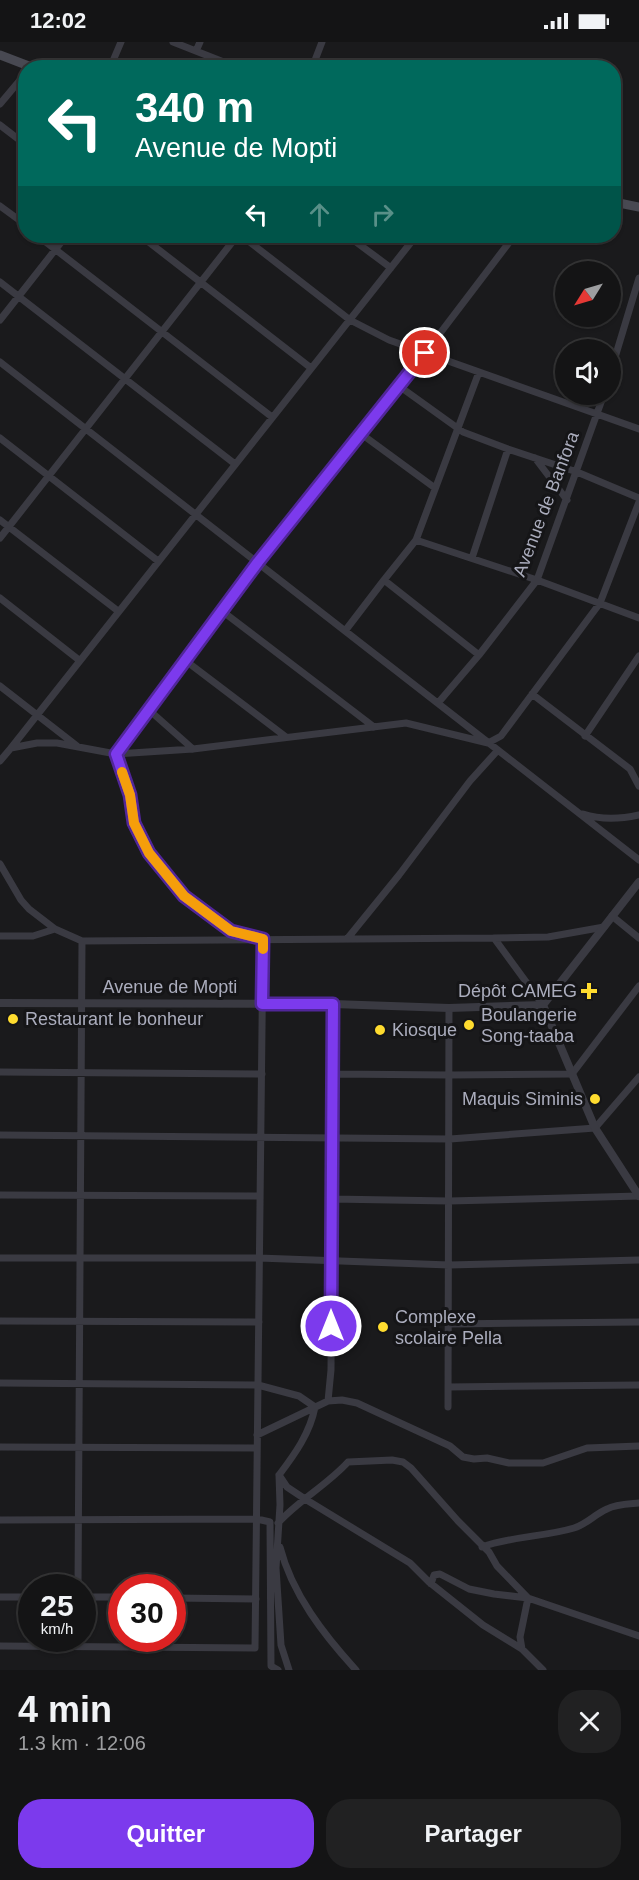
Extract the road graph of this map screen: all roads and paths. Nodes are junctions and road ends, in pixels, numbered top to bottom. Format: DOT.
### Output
graph roads {
  1 [pos="120,42"];
  2 [pos="172,42"];
  3 [pos="200,42"];
  4 [pos="322,42"];
  5 [pos="196,51"];
  6 [pos="0,55"];
  7 [pos="113,60"];
  8 [pos="218,60"];
  9 [pos="315,60"];
  10 [pos="18,63"];
  11 [pos="18,83"];
  12 [pos="0,104"];
  13 [pos="0,125"];
  14 [pos="18,139"];
  15 [pos="621,203"];
  16 [pos="0,206"];
  17 [pos="639,207"];
  18 [pos="18,219"];
  19 [pos="48,243"];
  20 [pos="61,243"];
  21 [pos="150,243"];
  22 [pos="232,243"];
  23 [pos="251,243"];
  24 [pos="357,243"];
  25 [pos="411,243"];
  26 [pos="509,243"];
  27 [pos="56,249"];
  28 [pos="391,268"];
  29 [pos="639,278"];
  30 [pos="0,282"];
  31 [pos="201,282"];
  32 [pos="19,296"];
  33 [pos="0,320"];
  34 [pos="350,320"];
  35 [pos="162,332"];
  36 [pos="621,339"];
  37 [pos="425,353"];
  38 [pos="0,362"];
  39 [pos="311,368"];
  40 [pos="479,372"];
  41 [pos="126,379"];
  42 [pos="399,386"];
  43 [pos="601,405"];
  44 [pos="598,414"];
  45 [pos="272,417"];
  46 [pos="458,428"];
  47 [pos="87,429"];
  48 [pos="639,429"];
  49 [pos="360,433"];
  50 [pos="0,438"];
  51 [pos="508,449"];
  52 [pos="535,458"];
  53 [pos="235,464"];
  54 [pos="577,472"];
  55 [pos="48,476"];
  56 [pos="435,488"];
  57 [pos="567,500"];
  58 [pos="639,500"];
  59 [pos="195,514"];
  60 [pos="0,520"];
  61 [pos="8,527"];
  62 [pos="0,538"];
  63 [pos="416,540"];
  64 [pos="472,558"];
  65 [pos="158,561"];
  66 [pos="258,562"];
  67 [pos="384,580"];
  68 [pos="537,580"];
  69 [pos="0,598"];
  70 [pos="600,603"];
  71 [pos="118,611"];
  72 [pos="222,611"];
  73 [pos="639,618"];
  74 [pos="345,631"];
  75 [pos="479,655"];
  76 [pos="639,656"];
  77 [pos="79,660"];
  78 [pos="186,661"];
  79 [pos="0,686"];
  80 [pos="532,694"];
  81 [pos="438,703"];
  82 [pos="149,710"];
  83 [pos="36,714"];
  84 [pos="374,727"];
  85 [pos="585,736"];
  86 [pos="286,737"];
  87 [pos="488,743"];
  88 [pos="79,747"];
  89 [pos="11,748"];
  90 [pos="193,749"];
  91 [pos="498,750"];
  92 [pos="116,754"];
  93 [pos="0,761"];
  94 [pos="639,786"];
  95 [pos="578,812"];
  96 [pos="639,815"];
  97 [pos="639,860"];
  98 [pos="0,864"];
  99 [pos="639,882"];
  100 [pos="612,916"];
  101 [pos="604,927"];
  102 [pos="55,929"];
  103 [pos="0,936"];
  104 [pos="494,938"];
  105 [pos="639,938"];
  106 [pos="263,939"];
  107 [pos="347,939"];
  108 [pos="82,941"];
  109 [pos="639,986"];
  110 [pos="0,1003"];
  111 [pos="81,1003"];
  112 [pos="262,1004"];
  113 [pos="333,1004"];
  114 [pos="543,1005"];
  115 [pos="450,1008"];
  116 [pos="81,1071"];
  117 [pos="0,1072"];
  118 [pos="262,1074"];
  119 [pos="332,1074"];
  120 [pos="572,1074"];
  121 [pos="450,1075"];
  122 [pos="639,1077"];
  123 [pos="595,1128"];
  124 [pos="0,1135"];
  125 [pos="81,1135"];
  126 [pos="260,1137"];
  127 [pos="332,1139"];
  128 [pos="450,1139"];
  129 [pos="0,1195"];
  130 [pos="80,1196"];
  131 [pos="260,1196"];
  132 [pos="639,1196"];
  133 [pos="332,1199"];
  134 [pos="449,1201"];
  135 [pos="80,1257"];
  136 [pos="0,1258"];
  137 [pos="259,1258"];
  138 [pos="332,1259"];
  139 [pos="639,1260"];
  140 [pos="449,1265"];
  141 [pos="80,1320"];
  142 [pos="0,1321"];
  143 [pos="259,1322"];
  144 [pos="639,1322"];
  145 [pos="448,1324"];
  146 [pos="0,1383"];
  147 [pos="79,1384"];
  148 [pos="258,1384"];
  149 [pos="639,1385"];
  150 [pos="448,1387"];
  151 [pos="328,1401"];
  152 [pos="315,1407"];
  153 [pos="448,1407"];
  154 [pos="257,1435"];
  155 [pos="639,1446"];
  156 [pos="0,1447"];
  157 [pos="79,1448"];
  158 [pos="257,1448"];
  159 [pos="279,1475"];
  160 [pos="304,1499"];
  161 [pos="639,1503"];
  162 [pos="257,1519"];
  163 [pos="0,1520"];
  164 [pos="78,1520"];
  165 [pos="278,1523"];
  166 [pos="279,1536"];
  167 [pos="482,1547"];
  168 [pos="78,1574"];
  169 [pos="431,1584"];
  170 [pos="0,1597"];
  171 [pos="18,1597"];
  172 [pos="186,1598"];
  173 [pos="528,1598"];
  174 [pos="256,1599"];
  175 [pos="639,1636"];
  176 [pos="0,1646"];
  177 [pos="18,1646"];
  178 [pos="96,1647"];
  179 [pos="522,1648"];
  180 [pos="278,1670"];
  181 [pos="289,1670"];
  182 [pos="356,1670"];
  183 [pos="543,1670"];
  1 -- 7 [label="street"];
  2 -- 5 [label="street"];
  3 -- 5 [label="street"];
  4 -- 9 [label="street"];
  5 -- 8 [label="street"];
  6 -- 10 [label="main road"];
  11 -- 12 [label="street"];
  13 -- 14 [label="street"];
  15 -- 17 [label="main road"];
  16 -- 18 [label="street"];
  19 -- 27 [label="street"];
  20 -- 27 [label="street"];
  21 -- 31 [label="street"];
  22 -- 31 [label="street"];
  23 -- 34 [label="street"];
  24 -- 28 [label="street"];
  25 -- 28 [label="street"];
  26 -- 37 [label="street"];
  27 -- 32 [label="street"];
  27 -- 35 [label="street"];
  28 -- 34 [label="street"];
  29 -- 36 [label="street"];
  30 -- 32 [label="street"];
  31 -- 35 [label="street"];
  31 -- 39 [label="street"];
  32 -- 33 [label="street"];
  32 -- 41 [label="street"];
  34 -- 37 [label="street"];
  34 -- 39 [label="street"];
  35 -- 41 [label="street"];
  35 -- 45 [label="street"];
  37 -- 40 [label="street"];
  37 -- 42 [label="street"];
  38 -- 47 [label="street"];
  39 -- 45 [label="street"];
  40 -- 44 [label="street"];
  40 -- 46 [label="street"];
  41 -- 47 [label="street"];
  41 -- 53 [label="street"];
  42 -- 46 [label="street"];
  42 -- 49 [label="street"];
  43 -- 44 [label="street, Avenue de Banfora"];
  44 -- 48 [label="street"];
  44 -- 54 [label="street, Avenue de Banfora"];
  45 -- 53 [label="street"];
  46 -- 51 [label="street"];
  46 -- 56 [label="street"];
  47 -- 55 [label="street"];
  47 -- 59 [label="street"];
  49 -- 56 [label="street"];
  49 -- 66 [label="street"];
  50 -- 55 [label="street"];
  51 -- 52 [label="street"];
  51 -- 64 [label="street"];
  52 -- 54 [label="street"];
  52 -- 57 [label="street"];
  53 -- 59 [label="street"];
  54 -- 57 [label="street, Avenue de Banfora"];
  54 -- 58 [label="street"];
  55 -- 61 [label="street"];
  55 -- 65 [label="street"];
  56 -- 63 [label="street"];
  57 -- 68 [label="street, Avenue de Banfora"];
  58 -- 70 [label="street"];
  59 -- 65 [label="street"];
  59 -- 66 [label="street"];
  60 -- 61 [label="street"];
  61 -- 62 [label="street"];
  61 -- 71 [label="street"];
  63 -- 64 [label="street"];
  63 -- 67 [label="street"];
  64 -- 68 [label="street"];
  65 -- 71 [label="street"];
  66 -- 72 [label="street"];
  66 -- 74 [label="street"];
  67 -- 74 [label="street"];
  67 -- 75 [label="street"];
  68 -- 70 [label="street"];
  68 -- 75 [label="street, Avenue de Banfora"];
  69 -- 77 [label="street"];
  70 -- 73 [label="street"];
  70 -- 80 [label="street"];
  71 -- 77 [label="street"];
  72 -- 78 [label="street"];
  72 -- 84 [label="street"];
  74 -- 81 [label="street"];
  75 -- 81 [label="street, Avenue de Banfora"];
  76 -- 85 [label="street"];
  77 -- 83 [label="street"];
  78 -- 82 [label="street"];
  78 -- 86 [label="street"];
  79 -- 83 [label="street"];
  80 -- 85 [label="street"];
  80 -- 87 [label="street"];
  81 -- 87 [label="street"];
  82 -- 90 [label="street"];
  82 -- 92 [label="street"];
  83 -- 88 [label="street"];
  83 -- 89 [label="street"];
  84 -- 86 [label="street"];
  84 -- 87 [label="street"];
  85 -- 94 [label="street"];
  86 -- 90 [label="street"];
  87 -- 91 [label="street"];
  88 -- 89 [label="street"];
  88 -- 92 [label="street"];
  89 -- 93 [label="street"];
  90 -- 92 [label="street"];
  91 -- 95 [label="street"];
  91 -- 107 [label="street"];
  92 -- 106 [label="street"];
  95 -- 96 [label="street"];
  95 -- 97 [label="street"];
  98 -- 102 [label="street"];
  99 -- 100 [label="street"];
  100 -- 101 [label="street"];
  100 -- 105 [label="street"];
  101 -- 104 [label="street"];
  101 -- 114 [label="street"];
  102 -- 103 [label="street"];
  102 -- 108 [label="street"];
  104 -- 107 [label="street"];
  104 -- 114 [label="street"];
  106 -- 107 [label="street"];
  106 -- 108 [label="street"];
  106 -- 112 [label="street"];
  108 -- 111 [label="street"];
  109 -- 120 [label="street"];
  110 -- 111 [label="street, Avenue de Mopti"];
  111 -- 112 [label="street, Avenue de Mopti"];
  111 -- 116 [label="street"];
  112 -- 113 [label="street, Avenue de Mopti"];
  112 -- 118 [label="street"];
  113 -- 115 [label="street, Avenue de Mopti"];
  113 -- 119 [label="street"];
  114 -- 115 [label="street, Avenue de Mopti"];
  114 -- 120 [label="street"];
  115 -- 121 [label="street"];
  116 -- 117 [label="street"];
  116 -- 118 [label="street"];
  116 -- 125 [label="street"];
  118 -- 126 [label="street"];
  119 -- 121 [label="street"];
  119 -- 127 [label="street"];
  120 -- 121 [label="street"];
  120 -- 123 [label="street"];
  121 -- 128 [label="street"];
  122 -- 123 [label="street"];
  123 -- 128 [label="street"];
  123 -- 132 [label="street"];
  124 -- 125 [label="street"];
  125 -- 126 [label="street"];
  125 -- 130 [label="street"];
  126 -- 127 [label="street"];
  126 -- 131 [label="street"];
  127 -- 128 [label="street"];
  127 -- 133 [label="street"];
  128 -- 134 [label="street"];
  129 -- 130 [label="street"];
  130 -- 131 [label="street"];
  130 -- 135 [label="street"];
  131 -- 137 [label="street"];
  132 -- 134 [label="street"];
  133 -- 134 [label="street"];
  133 -- 138 [label="street"];
  134 -- 140 [label="street"];
  135 -- 136 [label="street"];
  135 -- 137 [label="street"];
  135 -- 141 [label="street"];
  137 -- 138 [label="street"];
  137 -- 143 [label="street"];
  138 -- 140 [label="street"];
  138 -- 151 [label="street"];
  139 -- 140 [label="street"];
  140 -- 145 [label="street"];
  141 -- 142 [label="street"];
  141 -- 143 [label="street"];
  141 -- 147 [label="street"];
  143 -- 148 [label="street"];
  144 -- 145 [label="street"];
  145 -- 150 [label="street"];
  146 -- 147 [label="street"];
  147 -- 148 [label="street"];
  147 -- 157 [label="street"];
  148 -- 152 [label="street"];
  148 -- 154 [label="street"];
  149 -- 150 [label="street"];
  150 -- 153 [label="street"];
  151 -- 152 [label="street"];
  151 -- 155 [label="street"];
  152 -- 154 [label="street"];
  152 -- 159 [label="street"];
  154 -- 158 [label="street"];
  156 -- 157 [label="street"];
  157 -- 158 [label="street"];
  157 -- 164 [label="street"];
  158 -- 162 [label="street"];
  159 -- 160 [label="street"];
  159 -- 165 [label="street"];
  160 -- 165 [label="street"];
  160 -- 167 [label="street"];
  160 -- 169 [label="street"];
  161 -- 167 [label="street"];
  162 -- 164 [label="street"];
  162 -- 174 [label="street"];
  162 -- 180 [label="street"];
  163 -- 164 [label="street"];
  164 -- 168 [label="street"];
  165 -- 166 [label="street"];
  166 -- 181 [label="street"];
  166 -- 182 [label="street"];
  167 -- 173 [label="street"];
  169 -- 173 [label="street"];
  169 -- 179 [label="street"];
  170 -- 171 [label="street"];
  172 -- 174 [label="street"];
  173 -- 175 [label="street"];
  173 -- 179 [label="street"];
  174 -- 178 [label="street"];
  176 -- 177 [label="street"];
  179 -- 183 [label="street"];
}
